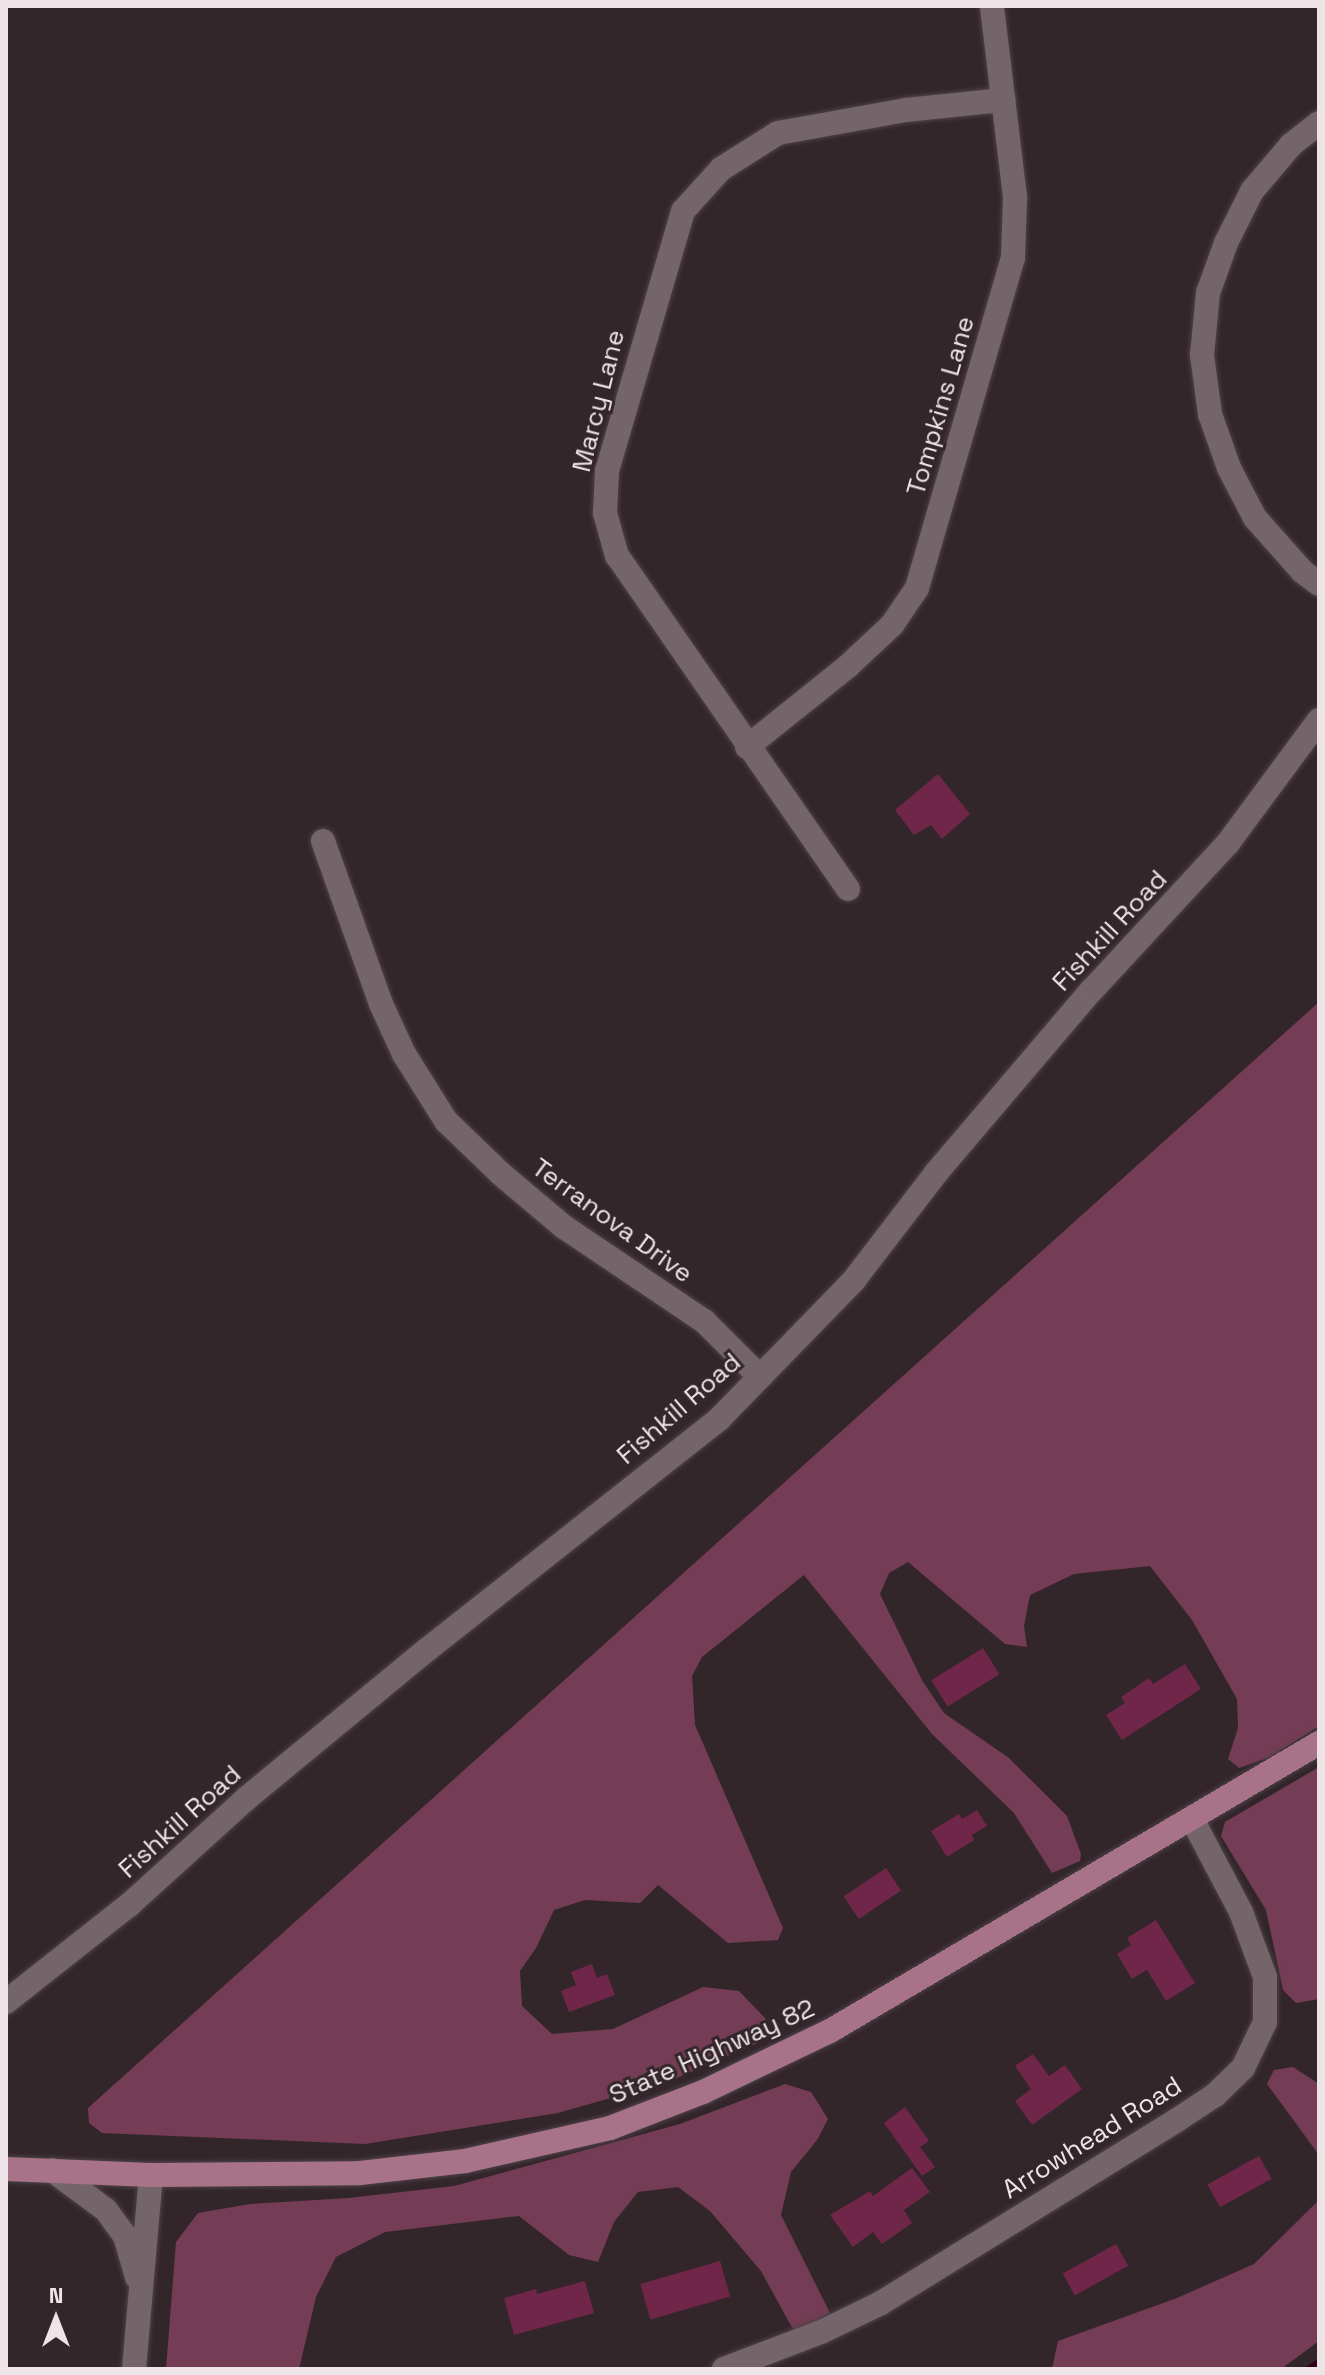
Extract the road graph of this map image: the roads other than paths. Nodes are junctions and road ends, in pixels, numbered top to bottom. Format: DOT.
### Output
graph roads {
  1 [pos="992,6"];
  2 [pos="1003,100"];
  3 [pos="1319,123"];
  4 [pos="1319,584"];
  5 [pos="1319,720"];
  6 [pos="747,747"];
  7 [pos="323,841"];
  8 [pos="848,889"];
  9 [pos="760,1377"];
  10 [pos="1319,1743"];
  11 [pos="1192,1819"];
  12 [pos="6,2002"];
  13 [pos="6,2169"];
  14 [pos="52,2170"];
  15 [pos="151,2175"];
  16 [pos="141,2287"];
  17 [pos="134,2369"];
  18 [pos="724,2369"];
  1 -- 2 [label="street, Tompkins Lane"];
  2 -- 6 [label="street, Tompkins Lane"];
  2 -- 6 [label="street, Marcy Lane"];
  3 -- 4 [label="street"];
  5 -- 9 [label="street, Fishkill Road"];
  6 -- 8 [label="street, Marcy Lane"];
  7 -- 9 [label="street, Terranova Drive"];
  9 -- 12 [label="street, Fishkill Road"];
  10 -- 11 [label="main road, State Highway 82"];
  11 -- 15 [label="main road, State Highway 82"];
  11 -- 18 [label="street, Arrowhead Road"];
  13 -- 14 [label="main road, State Highway 82"];
  14 -- 15 [label="main road, State Highway 82"];
  14 -- 16 [label="street"];
  15 -- 16 [label="street"];
  16 -- 17 [label="street"];
}
